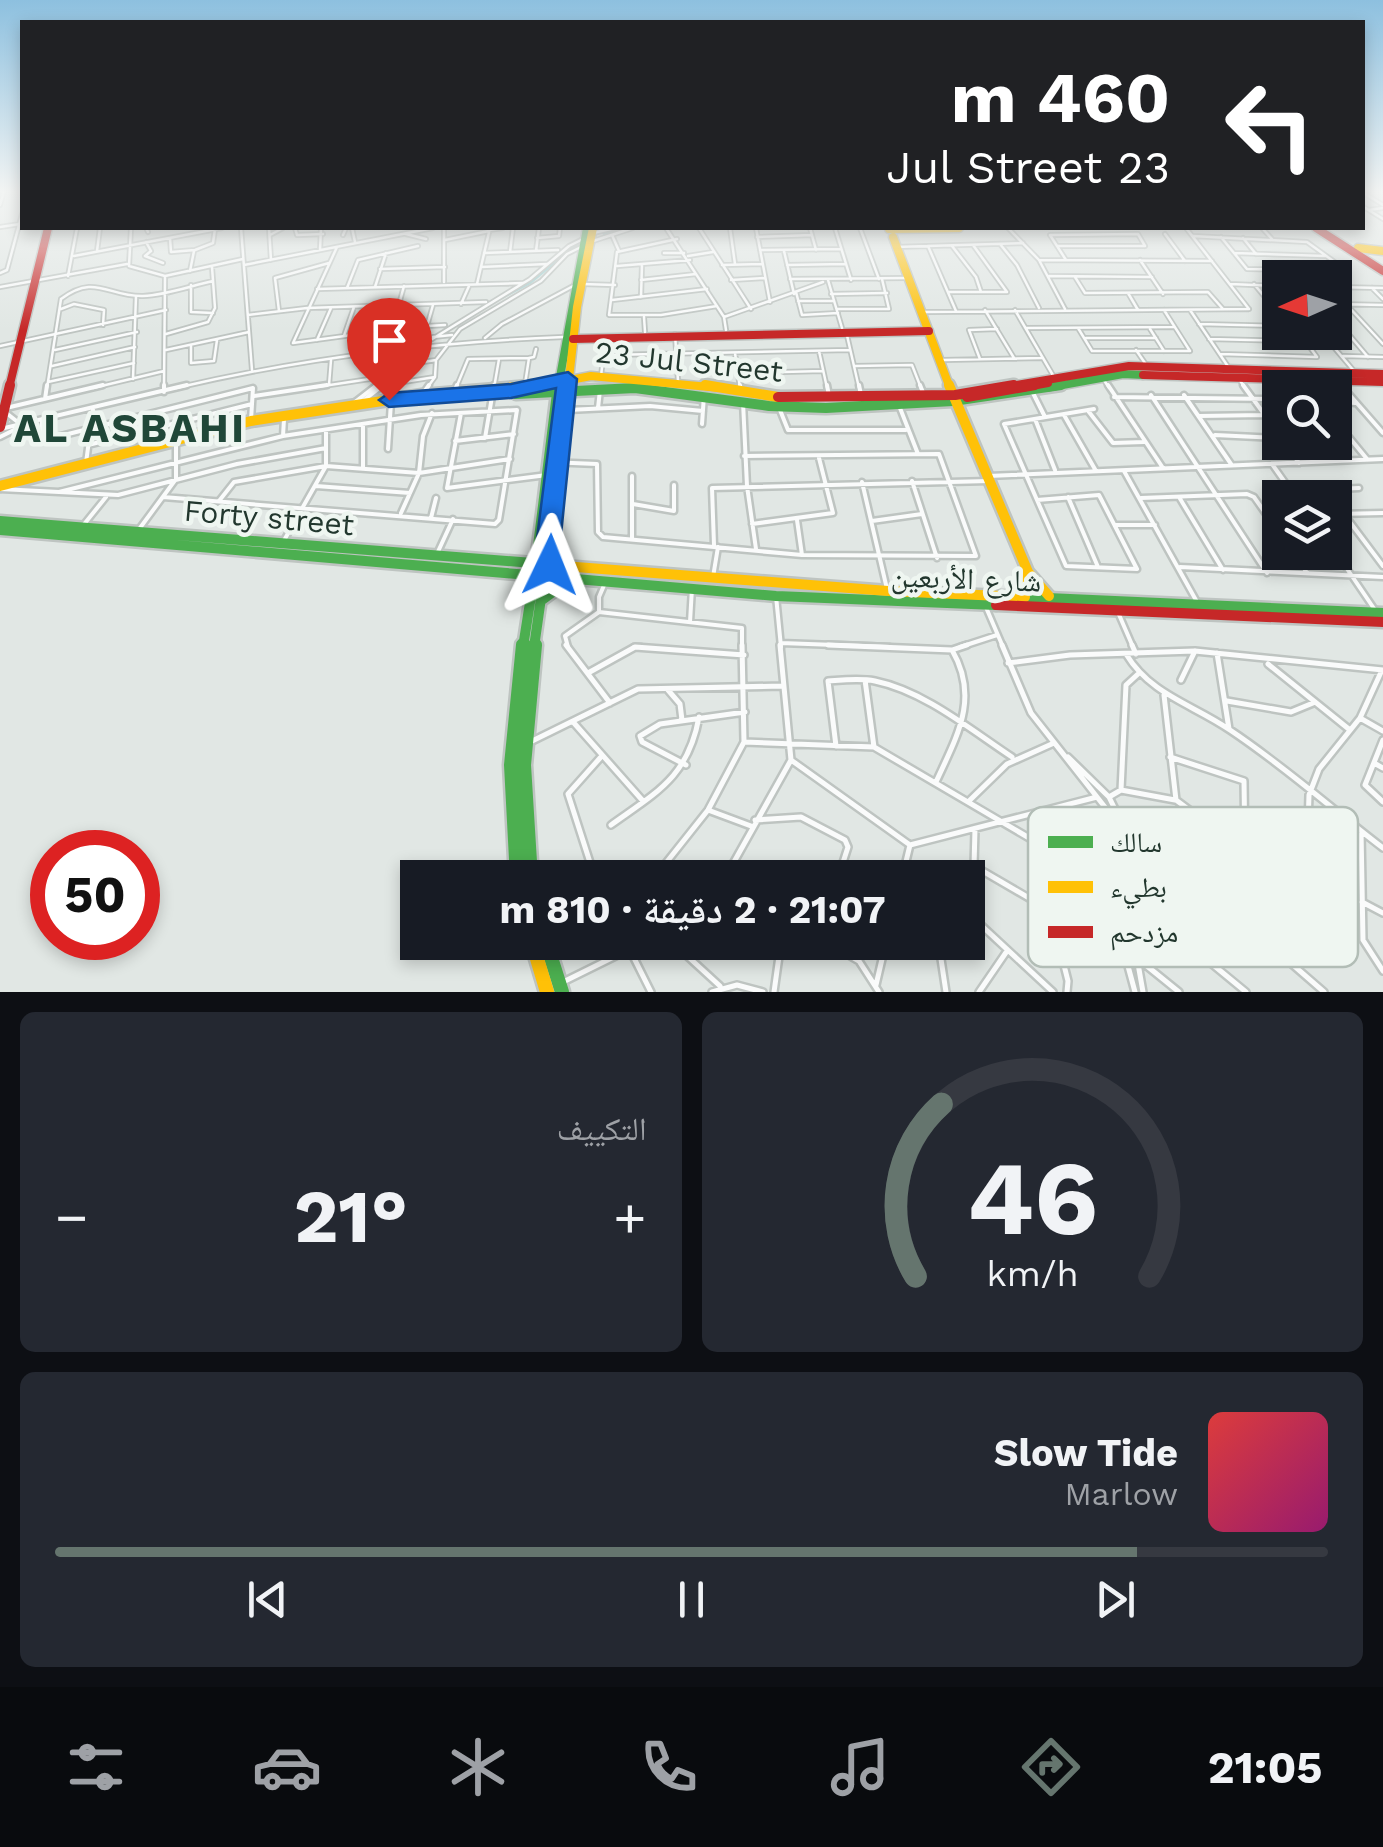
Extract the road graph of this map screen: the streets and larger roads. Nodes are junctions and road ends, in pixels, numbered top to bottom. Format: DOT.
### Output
graph roads {
  1 [pos="17,237"];
  2 [pos="46,237"];
  3 [pos="75,237"];
  4 [pos="99,237"];
  5 [pos="130,237"];
  6 [pos="173,237"];
  7 [pos="214,237"];
  8 [pos="242,237"];
  9 [pos="270,237"];
  10 [pos="322,237"];
  11 [pos="353,237"];
  12 [pos="383,237"];
  13 [pos="420,237"];
  14 [pos="458,237"];
  15 [pos="487,237"];
  16 [pos="512,237"];
  17 [pos="545,237"];
  18 [pos="586,237"];
  19 [pos="587,237"];
  20 [pos="589,237"];
  21 [pos="613,237"];
  22 [pos="704,237"];
  23 [pos="731,237"];
  24 [pos="757,237"];
  25 [pos="813,237"];
  26 [pos="837,237"];
  27 [pos="864,237"];
  28 [pos="1017,237"];
  29 [pos="1053,237"];
  30 [pos="1140,237"];
  31 [pos="1167,237"];
  32 [pos="1194,237"];
  33 [pos="1221,237"];
  34 [pos="1228,237"];
  35 [pos="1271,237"];
  36 [pos="1336,237"];
  37 [pos="1340,237"];
  38 [pos="170,238"];
  39 [pos="537,238"];
  40 [pos="893,238"];
  41 [pos="1244,238"];
  42 [pos="426,239"];
  43 [pos="677,239"];
  44 [pos="446,240"];
  45 [pos="1273,240"];
  46 [pos="146,242"];
  47 [pos="355,243"];
  48 [pos="1023,243"];
  49 [pos="973,244"];
  50 [pos="1000,244"];
  51 [pos="129,245"];
  52 [pos="338,246"];
  53 [pos="418,246"];
  54 [pos="928,246"];
  55 [pos="952,246"];
  56 [pos="1057,246"];
  57 [pos="1115,246"];
  58 [pos="841,249"];
  59 [pos="195,250"];
  60 [pos="320,250"];
  61 [pos="558,250"];
  62 [pos="760,250"];
  63 [pos="816,250"];
  64 [pos="536,251"];
  65 [pos="619,251"];
  66 [pos="784,251"];
  67 [pos="97,252"];
  68 [pos="510,252"];
  69 [pos="713,252"];
  70 [pos="386,253"];
  71 [pos="484,253"];
  72 [pos="664,253"];
  73 [pos="1234,254"];
  74 [pos="1256,254"];
  75 [pos="74,256"];
  76 [pos="688,256"];
  77 [pos="1327,256"];
  78 [pos="417,258"];
  79 [pos="1382,259"];
  80 [pos="271,260"];
  81 [pos="1039,260"];
  82 [pos="1066,260"];
  83 [pos="1123,260"];
  84 [pos="1140,260"];
  85 [pos="1332,260"];
  86 [pos="1185,261"];
  87 [pos="1212,261"];
  88 [pos="244,262"];
  89 [pos="163,263"];
  90 [pos="126,264"];
  91 [pos="329,264"];
  92 [pos="548,264"];
  93 [pos="642,264"];
  94 [pos="735,264"];
  95 [pos="762,264"];
  96 [pos="846,264"];
  97 [pos="722,265"];
  98 [pos="617,266"];
  99 [pos="787,266"];
  100 [pos="212,267"];
  101 [pos="445,267"];
  102 [pos="482,267"];
  103 [pos="416,268"];
  104 [pos="380,269"];
  105 [pos="1262,269"];
  106 [pos="190,271"];
  107 [pos="94,272"];
  108 [pos="0,273"];
  109 [pos="698,274"];
  110 [pos="68,276"];
  111 [pos="165,276"];
  112 [pos="1048,276"];
  113 [pos="1076,276"];
  114 [pos="765,278"];
  115 [pos="908,278"];
  116 [pos="1152,278"];
  117 [pos="790,279"];
  118 [pos="880,279"];
  119 [pos="36,280"];
  120 [pos="641,280"];
  121 [pos="731,280"];
  122 [pos="828,280"];
  123 [pos="851,280"];
  124 [pos="213,281"];
  125 [pos="523,283"];
  126 [pos="90,284"];
  127 [pos="470,284"];
  128 [pos="477,284"];
  129 [pos="578,284"];
  130 [pos="615,284"];
  131 [pos="1230,284"];
  132 [pos="1254,284"];
  133 [pos="444,285"];
  134 [pos="1262,285"];
  135 [pos="190,286"];
  136 [pos="404,286"];
  137 [pos="1352,286"];
  138 [pos="375,287"];
  139 [pos="0,288"];
  140 [pos="317,288"];
  141 [pos="347,288"];
  142 [pos="1372,288"];
  143 [pos="1383,288"];
  144 [pos="706,289"];
  145 [pos="164,291"];
  146 [pos="948,292"];
  147 [pos="795,293"];
  148 [pos="887,293"];
  149 [pos="982,293"];
  150 [pos="1128,293"];
  151 [pos="831,294"];
  152 [pos="1163,294"];
  153 [pos="1262,294"];
  154 [pos="136,296"];
  155 [pos="641,297"];
  156 [pos="1383,299"];
  157 [pos="612,300"];
  158 [pos="798,301"];
  159 [pos="833,301"];
  160 [pos="486,302"];
  161 [pos="770,302"];
  162 [pos="461,304"];
  163 [pos="432,305"];
  164 [pos="1352,305"];
  165 [pos="398,306"];
  166 [pos="717,306"];
  167 [pos="1383,306"];
  168 [pos="378,307"];
  169 [pos="61,308"];
  170 [pos="307,308"];
  171 [pos="331,308"];
  172 [pos="354,308"];
  173 [pos="750,309"];
  174 [pos="1222,309"];
  175 [pos="166,310"];
  176 [pos="985,310"];
  177 [pos="1016,310"];
  178 [pos="1040,310"];
  179 [pos="1065,310"];
  180 [pos="1139,310"];
  181 [pos="1164,310"];
  182 [pos="1190,310"];
  183 [pos="1352,310"];
  184 [pos="280,311"];
  185 [pos="837,311"];
  186 [pos="956,311"];
  187 [pos="924,312"];
  188 [pos="213,313"];
  189 [pos="248,315"];
  190 [pos="644,316"];
  191 [pos="724,316"];
  192 [pos="138,317"];
  193 [pos="1200,324"];
  194 [pos="102,325"];
  195 [pos="447,325"];
  196 [pos="1174,326"];
  197 [pos="1262,326"];
  198 [pos="1149,327"];
  199 [pos="1026,328"];
  200 [pos="1078,328"];
  201 [pos="844,329"];
  202 [pos="928,329"];
  203 [pos="997,329"];
  204 [pos="389,330"];
  205 [pos="137,332"];
  206 [pos="249,332"];
  207 [pos="368,332"];
  208 [pos="645,332"];
  209 [pos="726,332"];
  210 [pos="675,333"];
  211 [pos="58,334"];
  212 [pos="166,334"];
  213 [pos="455,334"];
  214 [pos="575,335"];
  215 [pos="344,336"];
  216 [pos="433,337"];
  217 [pos="485,338"];
  218 [pos="1084,338"];
  219 [pos="1156,338"];
  220 [pos="1352,338"];
  221 [pos="1210,339"];
  222 [pos="216,340"];
  223 [pos="317,340"];
  224 [pos="450,341"];
  225 [pos="1262,341"];
  226 [pos="21,342"];
  227 [pos="1383,344"];
  228 [pos="192,345"];
  229 [pos="0,346"];
  230 [pos="421,346"];
  231 [pos="134,347"];
  232 [pos="536,349"];
  233 [pos="54,350"];
  234 [pos="166,350"];
  235 [pos="850,350"];
  236 [pos="1136,350"];
  237 [pos="1164,350"];
  238 [pos="1312,350"];
  239 [pos="1335,350"];
  240 [pos="386,352"];
  241 [pos="820,352"];
  242 [pos="736,353"];
  243 [pos="677,354"];
  244 [pos="1220,354"];
  245 [pos="1340,356"];
  246 [pos="1368,357"];
  247 [pos="1383,357"];
  248 [pos="499,358"];
  249 [pos="529,358"];
  250 [pos="1042,358"];
  251 [pos="1014,359"];
  252 [pos="331,360"];
  253 [pos="436,360"];
  254 [pos="943,360"];
  255 [pos="980,360"];
  256 [pos="134,362"];
  257 [pos="51,366"];
  258 [pos="854,366"];
  259 [pos="252,370"];
  260 [pos="1124,370"];
  261 [pos="1147,370"];
  262 [pos="164,372"];
  263 [pos="823,372"];
  264 [pos="1233,372"];
  265 [pos="739,373"];
  266 [pos="1075,373"];
  267 [pos="1262,373"];
  268 [pos="1356,373"];
  269 [pos="1103,375"];
  270 [pos="1262,375"];
  271 [pos="1352,376"];
  272 [pos="435,377"];
  273 [pos="1054,378"];
  274 [pos="1383,378"];
  275 [pos="133,379"];
  276 [pos="1352,379"];
  277 [pos="601,381"];
  278 [pos="678,381"];
  279 [pos="48,382"];
  280 [pos="387,384"];
  281 [pos="329,385"];
  282 [pos="562,385"];
  283 [pos="652,388"];
  284 [pos="524,389"];
  285 [pos="164,392"];
  286 [pos="1032,392"];
  287 [pos="454,393"];
  288 [pos="494,393"];
  289 [pos="924,394"];
  290 [pos="1184,394"];
  291 [pos="704,395"];
  292 [pos="1152,395"];
  293 [pos="253,396"];
  294 [pos="423,396"];
  295 [pos="742,397"];
  296 [pos="861,397"];
  297 [pos="957,397"];
  298 [pos="1114,397"];
  299 [pos="1251,397"];
  300 [pos="1262,397"];
  301 [pos="830,398"];
  302 [pos="45,399"];
  303 [pos="1352,400"];
  304 [pos="391,402"];
  305 [pos="1354,403"];
  306 [pos="252,404"];
  307 [pos="355,404"];
  308 [pos="188,405"];
  309 [pos="899,405"];
  310 [pos="650,406"];
  311 [pos="780,407"];
  312 [pos="598,408"];
  313 [pos="6,410"];
  314 [pos="93,410"];
  315 [pos="490,410"];
  316 [pos="564,410"];
  317 [pos="703,411"];
  318 [pos="1262,412"];
  319 [pos="461,413"];
  320 [pos="432,414"];
  321 [pos="1064,415"];
  322 [pos="1262,415"];
  323 [pos="1198,416"];
  324 [pos="1045,417"];
  325 [pos="284,418"];
  326 [pos="1035,419"];
  327 [pos="188,420"];
  328 [pos="390,420"];
  329 [pos="251,421"];
  330 [pos="42,422"];
  331 [pos="24,424"];
  332 [pos="702,424"];
  333 [pos="363,425"];
  334 [pos="1380,426"];
  335 [pos="0,427"];
  336 [pos="90,428"];
  337 [pos="326,430"];
  338 [pos="906,430"];
  339 [pos="1383,433"];
  340 [pos="514,434"];
  341 [pos="283,436"];
  342 [pos="1212,436"];
  343 [pos="0,437"];
  344 [pos="485,438"];
  345 [pos="1262,438"];
  346 [pos="176,442"];
  347 [pos="455,442"];
  348 [pos="1145,442"];
  349 [pos="88,445"];
  350 [pos="1352,445"];
  351 [pos="326,448"];
  352 [pos="388,449"];
  353 [pos="918,454"];
  354 [pos="744,456"];
  355 [pos="818,456"];
  356 [pos="1367,459"];
  357 [pos="1383,459"];
  358 [pos="510,460"];
  359 [pos="1297,460"];
  360 [pos="177,461"];
  361 [pos="1299,463"];
  362 [pos="1232,464"];
  363 [pos="1272,464"];
  364 [pos="86,465"];
  365 [pos="326,466"];
  366 [pos="450,466"];
  367 [pos="551,466"];
  368 [pos="1196,466"];
  369 [pos="363,468"];
  370 [pos="1163,468"];
  371 [pos="1096,471"];
  372 [pos="1124,471"];
  373 [pos="1056,472"];
  374 [pos="419,473"];
  375 [pos="1025,474"];
  376 [pos="632,476"];
  377 [pos="508,478"];
  378 [pos="988,478"];
  379 [pos="176,480"];
  380 [pos="911,480"];
  381 [pos="1284,480"];
  382 [pos="949,481"];
  383 [pos="862,482"];
  384 [pos="826,484"];
  385 [pos="316,486"];
  386 [pos="674,486"];
  387 [pos="747,486"];
  388 [pos="0,488"];
  389 [pos="1352,488"];
  390 [pos="1359,488"];
  391 [pos="58,492"];
  392 [pos="410,493"];
  393 [pos="1215,495"];
  394 [pos="106,496"];
  395 [pos="1178,496"];
  396 [pos="1068,497"];
  397 [pos="163,498"];
  398 [pos="436,498"];
  399 [pos="1140,498"];
  400 [pos="1037,500"];
  401 [pos="219,501"];
  402 [pos="633,504"];
  403 [pos="304,508"];
  404 [pos="1262,508"];
  405 [pos="922,514"];
  406 [pos="1352,514"];
  407 [pos="400,515"];
  408 [pos="1382,515"];
  409 [pos="432,518"];
  410 [pos="453,520"];
  411 [pos="797,520"];
  412 [pos="0,521"];
  413 [pos="872,521"];
  414 [pos="752,524"];
  415 [pos="1155,524"];
  416 [pos="1114,525"];
  417 [pos="1352,525"];
  418 [pos="81,528"];
  419 [pos="0,530"];
  420 [pos="135,536"];
  421 [pos="632,539"];
  422 [pos="544,541"];
  423 [pos="716,547"];
  424 [pos="280,548"];
  425 [pos="756,550"];
  426 [pos="802,555"];
  427 [pos="436,556"];
  428 [pos="881,557"];
  429 [pos="937,558"];
  430 [pos="514,563"];
  431 [pos="1383,566"];
  432 [pos="1098,567"];
  433 [pos="1180,568"];
  434 [pos="540,569"];
  435 [pos="1305,570"];
  436 [pos="1349,570"];
  437 [pos="1223,571"];
  438 [pos="571,572"];
  439 [pos="1028,572"];
  440 [pos="1267,573"];
  441 [pos="1309,576"];
  442 [pos="1353,576"];
  443 [pos="1383,577"];
  444 [pos="647,579"];
  445 [pos="712,579"];
  446 [pos="607,580"];
  447 [pos="692,588"];
  448 [pos="776,596"];
  449 [pos="888,596"];
  450 [pos="1015,596"];
  451 [pos="1053,598"];
  452 [pos="540,603"];
  453 [pos="985,605"];
  454 [pos="1198,605"];
  455 [pos="1117,610"];
  456 [pos="599,612"];
  457 [pos="1381,616"];
  458 [pos="690,622"];
  459 [pos="997,635"];
  460 [pos="781,643"];
  461 [pos="952,650"];
  462 [pos="1196,651"];
  463 [pos="1217,653"];
  464 [pos="1126,654"];
  465 [pos="1136,654"];
  466 [pos="744,655"];
  467 [pos="1266,661"];
  468 [pos="1008,662"];
  469 [pos="1382,670"];
  470 [pos="588,673"];
  471 [pos="1138,674"];
  472 [pos="865,680"];
  473 [pos="1181,680"];
  474 [pos="744,686"];
  475 [pos="782,686"];
  476 [pos="666,688"];
  477 [pos="1373,692"];
  478 [pos="1164,696"];
  479 [pos="1383,696"];
  480 [pos="1228,701"];
  481 [pos="610,702"];
  482 [pos="1313,703"];
  483 [pos="520,708"];
  484 [pos="745,712"];
  485 [pos="699,718"];
  486 [pos="1360,718"];
  487 [pos="682,720"];
  488 [pos="573,722"];
  489 [pos="961,724"];
  490 [pos="1228,730"];
  491 [pos="1350,730"];
  492 [pos="1383,730"];
  493 [pos="1383,740"];
  494 [pos="744,742"];
  495 [pos="1054,743"];
  496 [pos="522,746"];
  497 [pos="788,746"];
  498 [pos="836,746"];
  499 [pos="874,748"];
  500 [pos="1170,756"];
  501 [pos="1012,757"];
  502 [pos="600,758"];
  503 [pos="792,760"];
  504 [pos="1374,763"];
  505 [pos="686,765"];
  506 [pos="1383,768"];
  507 [pos="936,782"];
  508 [pos="1121,790"];
  509 [pos="1309,795"];
  510 [pos="1097,796"];
  511 [pos="1109,798"];
  512 [pos="969,800"];
  513 [pos="1176,800"];
  514 [pos="643,802"];
  515 [pos="1383,802"];
  516 [pos="1053,807"];
  517 [pos="1105,807"];
  518 [pos="1114,807"];
  519 [pos="1185,807"];
  520 [pos="1244,807"];
  521 [pos="1309,807"];
  522 [pos="1327,807"];
  523 [pos="708,810"];
  524 [pos="1028,813"];
  525 [pos="996,821"];
  526 [pos="753,823"];
  527 [pos="612,825"];
  528 [pos="1358,828"];
  529 [pos="975,829"];
  530 [pos="1362,831"];
  531 [pos="1028,840"];
  532 [pos="910,845"];
  533 [pos="1383,848"];
  534 [pos="515,860"];
  535 [pos="529,860"];
  536 [pos="589,860"];
  537 [pos="668,860"];
  538 [pos="734,860"];
  539 [pos="844,860"];
  540 [pos="906,860"];
  541 [pos="974,860"];
  542 [pos="985,873"];
  543 [pos="1028,899"];
  544 [pos="1362,902"];
  545 [pos="1383,913"];
  546 [pos="985,930"];
  547 [pos="1007,951"];
  548 [pos="537,960"];
  549 [pos="552,960"];
  550 [pos="615,960"];
  551 [pos="634,960"];
  552 [pos="692,960"];
  553 [pos="778,960"];
  554 [pos="859,960"];
  555 [pos="882,960"];
  556 [pos="941,960"];
  557 [pos="1064,967"];
  558 [pos="1128,967"];
  559 [pos="1139,967"];
  560 [pos="1148,967"];
  561 [pos="1216,967"];
  562 [pos="1296,967"];
  563 [pos="1383,971"];
  564 [pos="720,986"];
  565 [pos="561,988"];
  566 [pos="877,988"];
  567 [pos="737,989"];
  568 [pos="1050,991"];
  569 [pos="547,992"];
  570 [pos="652,992"];
  571 [pos="712,992"];
  572 [pos="763,992"];
  573 [pos="774,992"];
  574 [pos="946,992"];
  575 [pos="979,992"];
  576 [pos="1067,992"];
  577 [pos="1134,992"];
  578 [pos="1144,992"];
  579 [pos="1179,992"];
  580 [pos="1246,992"];
  581 [pos="1324,992"];
  1 -- 108 [label="street"];
  2 -- 119 [label="street"];
  3 -- 75 [label="street"];
  4 -- 67 [label="street"];
  5 -- 51 [label="street"];
  6 -- 38 [label="street"];
  7 -- 59 [label="street"];
  8 -- 88 [label="street"];
  9 -- 80 [label="street"];
  10 -- 60 [label="street"];
  11 -- 47 [label="street"];
  12 -- 47 [label="street"];
  13 -- 42 [label="street"];
  14 -- 44 [label="street"];
  15 -- 71 [label="street"];
  16 -- 68 [label="street"];
  17 -- 39 [label="street"];
  18 -- 61 [label="street"];
  19 -- 213 [label="street"];
  20 -- 129 [label="street"];
  21 -- 65 [label="street"];
  22 -- 69 [label="street"];
  23 -- 94 [label="street"];
  24 -- 62 [label="street"];
  25 -- 63 [label="street"];
  26 -- 58 [label="street"];
  27 -- 118 [label="street"];
  28 -- 48 [label="street"];
  29 -- 56 [label="street"];
  30 -- 57 [label="street"];
  31 -- 86 [label="street"];
  32 -- 87 [label="street"];
  33 -- 73 [label="street"];
  34 -- 41 [label="street"];
  35 -- 45 [label="street"];
  36 -- 79 [label="street"];
  37 -- 79 [label="street"];
  38 -- 46 [label="street"];
  38 -- 59 [label="street"];
  39 -- 64 [label="street"];
  40 -- 54 [label="street"];
  40 -- 115 [label="street"];
  40 -- 187 [label="street"];
  41 -- 45 [label="street"];
  41 -- 74 [label="street"];
  43 -- 65 [label="street"];
  43 -- 76 [label="street"];
  44 -- 101 [label="street"];
  45 -- 77 [label="street"];
  46 -- 51 [label="street"];
  46 -- 89 [label="street"];
  47 -- 52 [label="street"];
  48 -- 50 [label="street"];
  48 -- 81 [label="street"];
  49 -- 50 [label="street"];
  49 -- 55 [label="street"];
  49 -- 149 [label="street"];
  50 -- 178 [label="street"];
  51 -- 67 [label="street"];
  51 -- 90 [label="street"];
  52 -- 60 [label="street"];
  52 -- 91 [label="street"];
  53 -- 70 [label="street"];
  54 -- 55 [label="street"];
  54 -- 146 [label="street"];
  55 -- 149 [label="street"];
  56 -- 57 [label="street"];
  56 -- 82 [label="street"];
  57 -- 83 [label="street"];
  58 -- 63 [label="street"];
  58 -- 96 [label="street"];
  59 -- 106 [label="street"];
  60 -- 80 [label="street"];
  61 -- 64 [label="street"];
  61 -- 92 [label="street"];
  62 -- 66 [label="street"];
  62 -- 95 [label="street"];
  63 -- 66 [label="street"];
  64 -- 68 [label="street"];
  65 -- 98 [label="street"];
  66 -- 99 [label="street"];
  67 -- 75 [label="street"];
  68 -- 71 [label="street"];
  69 -- 76 [label="street"];
  69 -- 97 [label="street"];
  70 -- 104 [label="street"];
  70 -- 141 [label="street"];
  71 -- 102 [label="street"];
  72 -- 76 [label="street"];
  73 -- 74 [label="street"];
  73 -- 105 [label="street"];
  74 -- 77 [label="street"];
  75 -- 110 [label="street"];
  76 -- 93 [label="street"];
  76 -- 109 [label="street"];
  77 -- 85 [label="street"];
  78 -- 103 [label="street"];
  80 -- 88 [label="street"];
  81 -- 82 [label="street"];
  81 -- 112 [label="street"];
  82 -- 83 [label="street"];
  83 -- 84 [label="street"];
  84 -- 86 [label="street"];
  84 -- 116 [label="street"];
  86 -- 87 [label="street"];
  87 -- 131 [label="street"];
  88 -- 100 [label="street"];
  88 -- 189 [label="street"];
  90 -- 107 [label="street"];
  90 -- 111 [label="street"];
  91 -- 140 [label="street"];
  91 -- 184 [label="street"];
  92 -- 102 [label="street"];
  92 -- 125 [label="street"];
  93 -- 98 [label="street"];
  93 -- 120 [label="street"];
  94 -- 95 [label="street"];
  94 -- 97 [label="street"];
  95 -- 114 [label="street"];
  96 -- 99 [label="street"];
  96 -- 123 [label="street"];
  97 -- 121 [label="street"];
  98 -- 130 [label="street"];
  99 -- 117 [label="street"];
  100 -- 106 [label="street"];
  100 -- 124 [label="street"];
  101 -- 103 [label="street"];
  101 -- 133 [label="street"];
  102 -- 128 [label="street"];
  103 -- 104 [label="street"];
  104 -- 138 [label="street"];
  106 -- 111 [label="street"];
  107 -- 110 [label="street"];
  107 -- 126 [label="street"];
  109 -- 120 [label="street"];
  109 -- 144 [label="street"];
  110 -- 119 [label="street"];
  111 -- 145 [label="street"];
  112 -- 113 [label="street"];
  112 -- 179 [label="street"];
  113 -- 116 [label="street"];
  113 -- 150 [label="street"];
  114 -- 121 [label="street"];
  114 -- 161 [label="street"];
  115 -- 118 [label="street"];
  115 -- 202 [label="street"];
  116 -- 152 [label="street"];
  117 -- 122 [label="street"];
  117 -- 147 [label="street"];
  118 -- 123 [label="street"];
  118 -- 148 [label="street"];
  119 -- 139 [label="street"];
  119 -- 226 [label="street"];
  120 -- 155 [label="street"];
  121 -- 173 [label="street"];
  122 -- 123 [label="street"];
  122 -- 147 [label="street"];
  122 -- 151 [label="street"];
  124 -- 135 [label="street"];
  124 -- 188 [label="street"];
  125 -- 128 [label="street"];
  125 -- 160 [label="street"];
  126 -- 154 [label="street"];
  126 -- 169 [label="street"];
  127 -- 128 [label="street"];
  127 -- 133 [label="street"];
  127 -- 162 [label="street"];
  129 -- 130 [label="street"];
  129 -- 214 [label="street"];
  129 -- 217 [label="street"];
  130 -- 157 [label="street"];
  131 -- 132 [label="street"];
  131 -- 174 [label="street"];
  132 -- 134 [label="street"];
  132 -- 153 [label="street"];
  133 -- 136 [label="street"];
  135 -- 145 [label="street"];
  135 -- 188 [label="street"];
  136 -- 138 [label="street"];
  136 -- 165 [label="street"];
  137 -- 142 [label="street"];
  138 -- 141 [label="street"];
  140 -- 141 [label="street"];
  140 -- 170 [label="street"];
  142 -- 143 [label="street"];
  142 -- 156 [label="street"];
  144 -- 155 [label="street"];
  144 -- 166 [label="street"];
  145 -- 154 [label="street"];
  145 -- 175 [label="street"];
  146 -- 149 [label="street"];
  146 -- 186 [label="street"];
  147 -- 158 [label="street"];
  147 -- 161 [label="street"];
  148 -- 151 [label="street"];
  148 -- 185 [label="street"];
  150 -- 152 [label="street"];
  150 -- 180 [label="street"];
  151 -- 159 [label="street"];
  152 -- 174 [label="street"];
  154 -- 192 [label="street"];
  155 -- 157 [label="street"];
  157 -- 190 [label="street"];
  158 -- 159 [label="street"];
  158 -- 185 [label="street"];
  159 -- 185 [label="street"];
  160 -- 162 [label="street"];
  160 -- 195 [label="street"];
  161 -- 173 [label="street"];
  162 -- 163 [label="street"];
  163 -- 165 [label="street"];
  163 -- 195 [label="street"];
  164 -- 167 [label="street"];
  165 -- 168 [label="street"];
  165 -- 204 [label="street"];
  166 -- 190 [label="street"];
  166 -- 191 [label="street"];
  168 -- 172 [label="street"];
  168 -- 207 [label="street"];
  169 -- 194 [label="street"];
  169 -- 211 [label="street"];
  170 -- 171 [label="street"];
  170 -- 184 [label="street"];
  170 -- 223 [label="street"];
  171 -- 172 [label="street"];
  171 -- 223 [label="street"];
  172 -- 215 [label="street"];
  173 -- 191 [label="street"];
  174 -- 182 [label="street"];
  175 -- 192 [label="street"];
  175 -- 212 [label="street"];
  176 -- 177 [label="street"];
  176 -- 186 [label="street"];
  176 -- 203 [label="street"];
  177 -- 178 [label="street"];
  177 -- 199 [label="street"];
  178 -- 179 [label="street"];
  179 -- 180 [label="street"];
  180 -- 181 [label="street"];
  181 -- 182 [label="street"];
  181 -- 196 [label="street"];
  182 -- 193 [label="street"];
  183 -- 227 [label="street"];
  184 -- 189 [label="street"];
  185 -- 201 [label="street"];
  186 -- 187 [label="street"];
  187 -- 254 [label="street"];
  188 -- 212 [label="street"];
  189 -- 206 [label="street"];
  190 -- 208 [label="street"];
  191 -- 209 [label="street"];
  192 -- 194 [label="street"];
  192 -- 205 [label="street"];
  193 -- 197 [label="street"];
  193 -- 221 [label="street"];
  194 -- 211 [label="street"];
  195 -- 216 [label="street"];
  196 -- 198 [label="street"];
  196 -- 237 [label="street"];
  198 -- 200 [label="street"];
  198 -- 219 [label="street"];
  199 -- 200 [label="street"];
  199 -- 250 [label="street"];
  200 -- 218 [label="street"];
  201 -- 202 [label="street"];
  201 -- 209 [label="street"];
  201 -- 235 [label="street"];
  202 -- 297 [label="street"];
  203 -- 251 [label="street"];
  203 -- 255 [label="street"];
  204 -- 207 [label="street"];
  204 -- 240 [label="street"];
  205 -- 231 [label="street"];
  205 -- 233 [label="street"];
  206 -- 222 [label="street"];
  206 -- 259 [label="street"];
  207 -- 215 [label="street"];
  208 -- 210 [label="street"];
  208 -- 214 [label="street"];
  209 -- 210 [label="street"];
  210 -- 214 [label="street"];
  210 -- 243 [label="street"];
  211 -- 226 [label="street"];
  211 -- 233 [label="street"];
  212 -- 234 [label="street"];
  213 -- 216 [label="street"];
  213 -- 224 [label="street"];
  214 -- 217 [label="street"];
  214 -- 282 [label="street"];
  215 -- 223 [label="street"];
  216 -- 230 [label="street"];
  217 -- 224 [label="street"];
  218 -- 219 [label="street"];
  218 -- 236 [label="street"];
  219 -- 237 [label="street"];
  220 -- 246 [label="street"];
  221 -- 225 [label="street"];
  221 -- 244 [label="street"];
  222 -- 228 [label="street"];
  222 -- 228 [label="street"];
  224 -- 230 [label="street"];
  224 -- 253 [label="street"];
  226 -- 229 [label="street"];
  226 -- 313 [label="street"];
  228 -- 234 [label="street"];
  230 -- 240 [label="street"];
  231 -- 256 [label="street"];
  231 -- 257 [label="street"];
  232 -- 249 [label="street"];
  233 -- 257 [label="street"];
  234 -- 262 [label="street"];
  235 -- 241 [label="street"];
  235 -- 258 [label="street"];
  236 -- 237 [label="street"];
  236 -- 261 [label="street"];
  238 -- 244 [label="street"];
  239 -- 245 [label="street"];
  240 -- 252 [label="street"];
  241 -- 242 [label="street"];
  241 -- 263 [label="street"];
  242 -- 243 [label="street"];
  242 -- 265 [label="street"];
  243 -- 277 [label="street"];
  243 -- 278 [label="street"];
  244 -- 264 [label="street"];
  245 -- 246 [label="street"];
  245 -- 268 [label="street"];
  246 -- 247 [label="street"];
  248 -- 249 [label="street"];
  248 -- 287 [label="street"];
  248 -- 288 [label="street"];
  249 -- 284 [label="street"];
  250 -- 251 [label="street"];
  250 -- 273 [label="street"];
  251 -- 255 [label="street"];
  252 -- 259 [label="street"];
  252 -- 281 [label="street"];
  253 -- 272 [label="street"];
  253 -- 280 [label="street"];
  254 -- 255 [label="street"];
  254 -- 297 [label="street"];
  256 -- 275 [label="street"];
  256 -- 279 [label="street"];
  257 -- 279 [label="street"];
  258 -- 289 [label="street"];
  258 -- 296 [label="street"];
  259 -- 285 [label="street"];
  260 -- 261 [label="street"];
  260 -- 267 [label="street"];
  260 -- 269 [label="street"];
  261 -- 264 [label="street"];
  261 -- 266 [label="street, 23 Jul Street"];
  261 -- 269 [label="street"];
  262 -- 275 [label="street"];
  262 -- 285 [label="street"];
  263 -- 265 [label="street"];
  263 -- 301 [label="street"];
  264 -- 268 [label="street"];
  264 -- 270 [label="street"];
  264 -- 299 [label="street"];
  265 -- 295 [label="street"];
  266 -- 269 [label="street"];
  266 -- 273 [label="street, 23 Jul Street"];
  268 -- 274 [label="street"];
  269 -- 286 [label="street"];
  269 -- 297 [label="street"];
  269 -- 298 [label="street"];
  271 -- 274 [label="street"];
  272 -- 280 [label="street"];
  272 -- 294 [label="street"];
  273 -- 297 [label="street, 23 Jul Street"];
  274 -- 276 [label="street"];
  275 -- 302 [label="street"];
  277 -- 278 [label="street, 23 Jul Street"];
  277 -- 282 [label="street, 23 Jul Street"];
  277 -- 283 [label="street, 23 Jul Street"];
  277 -- 297 [label="street"];
  277 -- 312 [label="street"];
  278 -- 295 [label="street, 23 Jul Street"];
  279 -- 302 [label="street"];
  280 -- 307 [label="street"];
  281 -- 293 [label="street"];
  281 -- 307 [label="street"];
  282 -- 284 [label="street, 23 Jul Street"];
  282 -- 288 [label="street, 23 Jul Street"];
  282 -- 316 [label="street"];
  282 -- 367 [label="street"];
  283 -- 291 [label="street, 23 Jul Street"];
  283 -- 310 [label="street"];
  284 -- 288 [label="street, 23 Jul Street"];
  285 -- 314 [label="street"];
  286 -- 297 [label="street"];
  286 -- 324 [label="street"];
  287 -- 288 [label="street, 23 Jul Street"];
  287 -- 294 [label="street, 23 Jul Street"];
  288 -- 294 [label="street, 23 Jul Street"];
  288 -- 315 [label="street"];
  289 -- 296 [label="street, 23 Jul Street"];
  289 -- 297 [label="street, 23 Jul Street"];
  290 -- 292 [label="street"];
  290 -- 299 [label="street"];
  290 -- 323 [label="street"];
  291 -- 295 [label="street, 23 Jul Street"];
  291 -- 317 [label="street"];
  292 -- 298 [label="street"];
  292 -- 368 [label="street"];
  293 -- 306 [label="street"];
  293 -- 308 [label="street"];
  294 -- 304 [label="street, 23 Jul Street"];
  294 -- 307 [label="street, 23 Jul Street"];
  295 -- 301 [label="street, 23 Jul Street"];
  295 -- 311 [label="street, 23 Jul Street"];
  295 -- 354 [label="street"];
  296 -- 301 [label="street, 23 Jul Street"];
  297 -- 309 [label="street, 23 Jul Street"];
  297 -- 378 [label="street"];
  298 -- 348 [label="street"];
  299 -- 300 [label="street"];
  299 -- 318 [label="street"];
  302 -- 313 [label="street"];
  303 -- 305 [label="street"];
  304 -- 325 [label="street, 23 Jul Street"];
  304 -- 328 [label="street"];
  305 -- 334 [label="street"];
  306 -- 327 [label="street"];
  306 -- 329 [label="street"];
  307 -- 325 [label="street, 23 Jul Street"];
  308 -- 327 [label="street"];
  308 -- 336 [label="street"];
  309 -- 311 [label="street, 23 Jul Street"];
  309 -- 338 [label="street"];
  310 -- 312 [label="street"];
  310 -- 317 [label="street"];
  311 -- 338 [label="street"];
  312 -- 316 [label="street"];
  313 -- 331 [label="street"];
  313 -- 335 [label="street"];
  314 -- 330 [label="street"];
  314 -- 336 [label="street"];
  315 -- 319 [label="street"];
  315 -- 340 [label="street"];
  315 -- 344 [label="street"];
  316 -- 367 [label="street"];
  317 -- 332 [label="street"];
  319 -- 320 [label="street"];
  319 -- 347 [label="street"];
  320 -- 328 [label="street"];
  320 -- 374 [label="street"];
  321 -- 324 [label="street"];
  321 -- 348 [label="street"];
  321 -- 371 [label="street"];
  322 -- 323 [label="street"];
  323 -- 342 [label="street"];
  324 -- 326 [label="street"];
  325 -- 329 [label="street, 23 Jul Street"];
  325 -- 341 [label="street"];
  325 -- 346 [label="street, 23 Jul Street"];
  326 -- 373 [label="street"];
  326 -- 375 [label="street"];
  327 -- 349 [label="street"];
  328 -- 333 [label="street"];
  328 -- 352 [label="street"];
  329 -- 364 [label="street, 23 Jul Street"];
  330 -- 331 [label="street"];
  330 -- 336 [label="street"];
  331 -- 335 [label="street"];
  331 -- 343 [label="street"];
  333 -- 337 [label="street"];
  333 -- 369 [label="street"];
  334 -- 339 [label="street"];
  336 -- 349 [label="street"];
  337 -- 341 [label="street"];
  337 -- 351 [label="street"];
  338 -- 353 [label="street"];
  340 -- 344 [label="street"];
  340 -- 358 [label="street"];
  341 -- 360 [label="street"];
  342 -- 345 [label="street"];
  342 -- 362 [label="street"];
  344 -- 347 [label="street"];
  346 -- 360 [label="street"];
  346 -- 364 [label="street, 23 Jul Street"];
  347 -- 366 [label="street"];
  348 -- 370 [label="street"];
  349 -- 364 [label="street"];
  350 -- 356 [label="street"];
  351 -- 365 [label="street"];
  351 -- 379 [label="street"];
  353 -- 355 [label="street"];
  353 -- 382 [label="street"];
  354 -- 355 [label="street"];
  354 -- 387 [label="street"];
  355 -- 384 [label="street"];
  356 -- 357 [label="street"];
  356 -- 361 [label="street"];
  358 -- 366 [label="street"];
  358 -- 377 [label="street"];
  359 -- 361 [label="street"];
  360 -- 379 [label="street"];
  360 -- 391 [label="street"];
  361 -- 363 [label="street"];
  362 -- 363 [label="street"];
  362 -- 368 [label="street"];
  363 -- 381 [label="street"];
  364 -- 388 [label="street, 23 Jul Street"];
  365 -- 369 [label="street"];
  365 -- 385 [label="street"];
  365 -- 401 [label="street"];
  366 -- 374 [label="street"];
  366 -- 377 [label="street"];
  367 -- 377 [label="street"];
  367 -- 421 [label="street"];
  367 -- 422 [label="street"];
  368 -- 370 [label="street"];
  368 -- 393 [label="street"];
  369 -- 374 [label="street"];
  370 -- 372 [label="street"];
  371 -- 372 [label="street"];
  371 -- 373 [label="street"];
  372 -- 399 [label="street"];
  373 -- 375 [label="street"];
  374 -- 392 [label="street"];
  375 -- 378 [label="street"];
  375 -- 400 [label="street"];
  376 -- 402 [label="street"];
  377 -- 410 [label="street"];
  378 -- 382 [label="street"];
  378 -- 439 [label="street"];
  379 -- 394 [label="street"];
  379 -- 397 [label="street"];
  380 -- 382 [label="street"];
  380 -- 383 [label="street"];
  380 -- 405 [label="street"];
  382 -- 429 [label="street"];
  383 -- 384 [label="street"];
  383 -- 413 [label="street"];
  384 -- 387 [label="street"];
  384 -- 411 [label="street"];
  385 -- 392 [label="street"];
  385 -- 403 [label="street"];
  386 -- 402 [label="street"];
  387 -- 414 [label="street"];
  387 -- 423 [label="street"];
  388 -- 391 [label="street"];
  389 -- 390 [label="street"];
  391 -- 394 [label="street"];
  392 -- 407 [label="street"];
  393 -- 395 [label="street"];
  393 -- 404 [label="street"];
  393 -- 440 [label="street"];
  394 -- 418 [label="street"];
  395 -- 399 [label="street"];
  395 -- 437 [label="street"];
  396 -- 400 [label="street"];
  396 -- 416 [label="street"];
  396 -- 432 [label="street"];
  397 -- 401 [label="street"];
  397 -- 420 [label="street"];
  398 -- 409 [label="street"];
  399 -- 415 [label="street"];
  400 -- 432 [label="street"];
  401 -- 403 [label="street"];
  402 -- 421 [label="street"];
  403 -- 407 [label="street"];
  403 -- 424 [label="street"];
  405 -- 413 [label="street"];
  405 -- 429 [label="street"];
  406 -- 408 [label="street"];
  407 -- 409 [label="street"];
  409 -- 410 [label="street"];
  410 -- 427 [label="street"];
  411 -- 414 [label="street"];
  411 -- 426 [label="street"];
  412 -- 418 [label="street, Forty street"];
  413 -- 428 [label="street"];
  414 -- 425 [label="street"];
  415 -- 416 [label="street"];
  415 -- 433 [label="street"];
  416 -- 432 [label="street"];
  417 -- 431 [label="street"];
  418 -- 420 [label="street, Forty street"];
  419 -- 420 [label="street, Forty street"];
  420 -- 424 [label="street, Forty street"];
  421 -- 423 [label="street"];
  422 -- 430 [label="street"];
  422 -- 434 [label="street"];
  422 -- 438 [label="street"];
  423 -- 425 [label="street"];
  423 -- 445 [label="street"];
  424 -- 427 [label="street, Forty street"];
  424 -- 434 [label="street, Forty street"];
  425 -- 426 [label="street"];
  426 -- 428 [label="street"];
  427 -- 430 [label="street, Forty street"];
  428 -- 429 [label="street"];
  428 -- 449 [label="street"];
  430 -- 434 [label="street, Forty street"];
  433 -- 437 [label="street"];
  433 -- 454 [label="street"];
  434 -- 438 [label="street, شارع الأربعين"];
  434 -- 452 [label="street"];
  434 -- 483 [label="street"];
  435 -- 441 [label="street"];
  436 -- 442 [label="street"];
  437 -- 440 [label="street"];
  438 -- 444 [label="street, شارع الأربعين"];
  438 -- 446 [label="street, شارع الأربعين"];
  438 -- 452 [label="street"];
  439 -- 450 [label="street"];
  439 -- 451 [label="street"];
  440 -- 441 [label="street"];
  441 -- 442 [label="street"];
  442 -- 443 [label="street"];
  442 -- 457 [label="street"];
  444 -- 445 [label="street, شارع الأربعين"];
  444 -- 446 [label="street, شارع الأربعين"];
  444 -- 447 [label="street, شارع الأربعين"];
  445 -- 449 [label="street, شارع الأربعين"];
  446 -- 456 [label="street"];
  447 -- 448 [label="street, شارع الأربعين"];
  447 -- 458 [label="street"];
  448 -- 449 [label="street, شارع الأربعين"];
  448 -- 460 [label="street"];
  449 -- 450 [label="street, شارع الأربعين"];
  449 -- 453 [label="street, شارع الأربعين"];
  450 -- 451 [label="street, شارع الأربعين"];
  451 -- 454 [label="street, شارع الأربعين"];
  452 -- 483 [label="street"];
  453 -- 455 [label="street, شارع الأربعين"];
  453 -- 459 [label="street"];
  454 -- 457 [label="street, شارع الأربعين"];
  455 -- 457 [label="street, شارع الأربعين"];
  455 -- 465 [label="street"];
  456 -- 458 [label="street"];
  456 -- 470 [label="street"];
  458 -- 466 [label="street"];
  459 -- 461 [label="street"];
  459 -- 468 [label="street"];
  460 -- 461 [label="street"];
  460 -- 475 [label="street"];
  461 -- 489 [label="street"];
  462 -- 463 [label="street"];
  462 -- 465 [label="street"];
  462 -- 473 [label="street"];
  463 -- 467 [label="street"];
  463 -- 480 [label="street"];
  464 -- 465 [label="street"];
  464 -- 468 [label="street"];
  464 -- 471 [label="street"];
  466 -- 470 [label="street"];
  466 -- 474 [label="street"];
  467 -- 469 [label="street"];
  467 -- 482 [label="street"];
  468 -- 495 [label="street"];
  469 -- 477 [label="street"];
  470 -- 481 [label="street"];
  471 -- 478 [label="street"];
  471 -- 508 [label="street"];
  472 -- 489 [label="street"];
  472 -- 498 [label="street"];
  472 -- 499 [label="street"];
  474 -- 475 [label="street"];
  474 -- 476 [label="street"];
  474 -- 484 [label="street"];
  475 -- 497 [label="street"];
  476 -- 481 [label="street"];
  476 -- 487 [label="street"];
  477 -- 479 [label="street"];
  477 -- 486 [label="street"];
  478 -- 490 [label="street"];
  478 -- 500 [label="street"];
  480 -- 482 [label="street"];
  480 -- 490 [label="street"];
  481 -- 488 [label="street"];
  482 -- 491 [label="street"];
  483 -- 496 [label="street"];
  483 -- 534 [label="street"];
  484 -- 485 [label="street"];
  484 -- 494 [label="street"];
  485 -- 487 [label="street"];
  485 -- 505 [label="street"];
  486 -- 491 [label="street"];
  486 -- 492 [label="street"];
  487 -- 505 [label="street"];
  488 -- 496 [label="street"];
  488 -- 502 [label="street"];
  489 -- 501 [label="street"];
  489 -- 507 [label="street"];
  490 -- 509 [label="street"];
  491 -- 509 [label="street"];
  493 -- 504 [label="street"];
  494 -- 497 [label="street"];
  494 -- 523 [label="street"];
  495 -- 501 [label="street"];
  495 -- 510 [label="street"];
  495 -- 511 [label="street"];
  496 -- 535 [label="street"];
  497 -- 498 [label="street"];
  497 -- 503 [label="street"];
  498 -- 499 [label="street"];
  499 -- 507 [label="street"];
  500 -- 513 [label="street"];
  500 -- 520 [label="street"];
  501 -- 512 [label="street"];
  502 -- 514 [label="street"];
  502 -- 536 [label="street"];
  503 -- 526 [label="street"];
  503 -- 532 [label="street"];
  504 -- 506 [label="street"];
  504 -- 515 [label="street"];
  505 -- 514 [label="street"];
  507 -- 512 [label="street"];
  508 -- 511 [label="street"];
  508 -- 513 [label="street"];
  509 -- 521 [label="street"];
  509 -- 522 [label="street"];
  510 -- 516 [label="street"];
  510 -- 517 [label="street"];
  511 -- 518 [label="street"];
  512 -- 525 [label="street"];
  513 -- 519 [label="street"];
  514 -- 527 [label="street"];
  523 -- 526 [label="street"];
  523 -- 537 [label="street"];
  524 -- 525 [label="street"];
  525 -- 529 [label="street"];
  525 -- 531 [label="street"];
  526 -- 538 [label="street"];
  526 -- 539 [label="street"];
  528 -- 530 [label="street"];
  529 -- 532 [label="street"];
  529 -- 541 [label="street"];
  530 -- 533 [label="street"];
  530 -- 544 [label="street"];
  532 -- 540 [label="street"];
  542 -- 543 [label="street"];
  544 -- 545 [label="street"];
  544 -- 563 [label="street"];
  546 -- 547 [label="street"];
  547 -- 568 [label="street"];
  547 -- 575 [label="street"];
  548 -- 569 [label="street"];
  549 -- 565 [label="street"];
  550 -- 565 [label="street"];
  551 -- 570 [label="street"];
  552 -- 564 [label="street"];
  553 -- 573 [label="street"];
  554 -- 566 [label="street"];
  555 -- 566 [label="street"];
  556 -- 574 [label="street"];
  557 -- 576 [label="street"];
  558 -- 577 [label="street"];
  559 -- 578 [label="street"];
  560 -- 579 [label="street"];
  561 -- 580 [label="street"];
  562 -- 581 [label="street"];
  564 -- 567 [label="street"];
  564 -- 571 [label="street"];
  567 -- 572 [label="street"];
}
